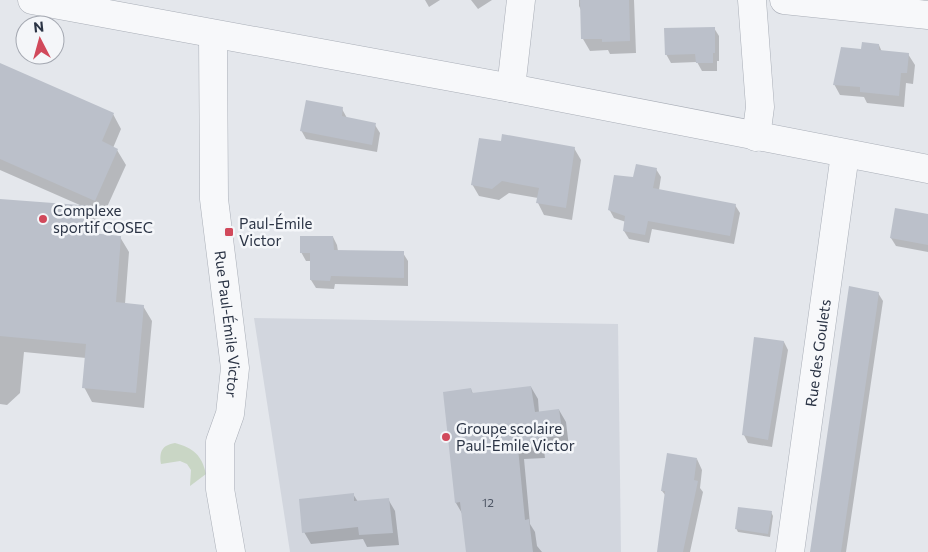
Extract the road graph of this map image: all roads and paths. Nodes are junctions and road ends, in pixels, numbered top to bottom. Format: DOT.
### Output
graph roads {
  1 [pos="32,0"];
  2 [pos="520,0"];
  3 [pos="752,0"];
  4 [pos="784,0"];
  5 [pos="928,16"];
  6 [pos="213,35"];
  7 [pos="511,88"];
  8 [pos="756,138"];
  9 [pos="845,154"];
  10 [pos="928,170"];
  11 [pos="231,552"];
  12 [pos="790,552"];
  1 -- 6 [label="street"];
  2 -- 7 [label="street"];
  3 -- 8 [label="street"];
  4 -- 5 [label="street"];
  6 -- 7 [label="street"];
  6 -- 11 [label="street, Rue Paul-Émile Victor"];
  7 -- 8 [label="street"];
  8 -- 9 [label="street"];
  9 -- 10 [label="street"];
  9 -- 12 [label="street, Rue des Goulets"];
}
